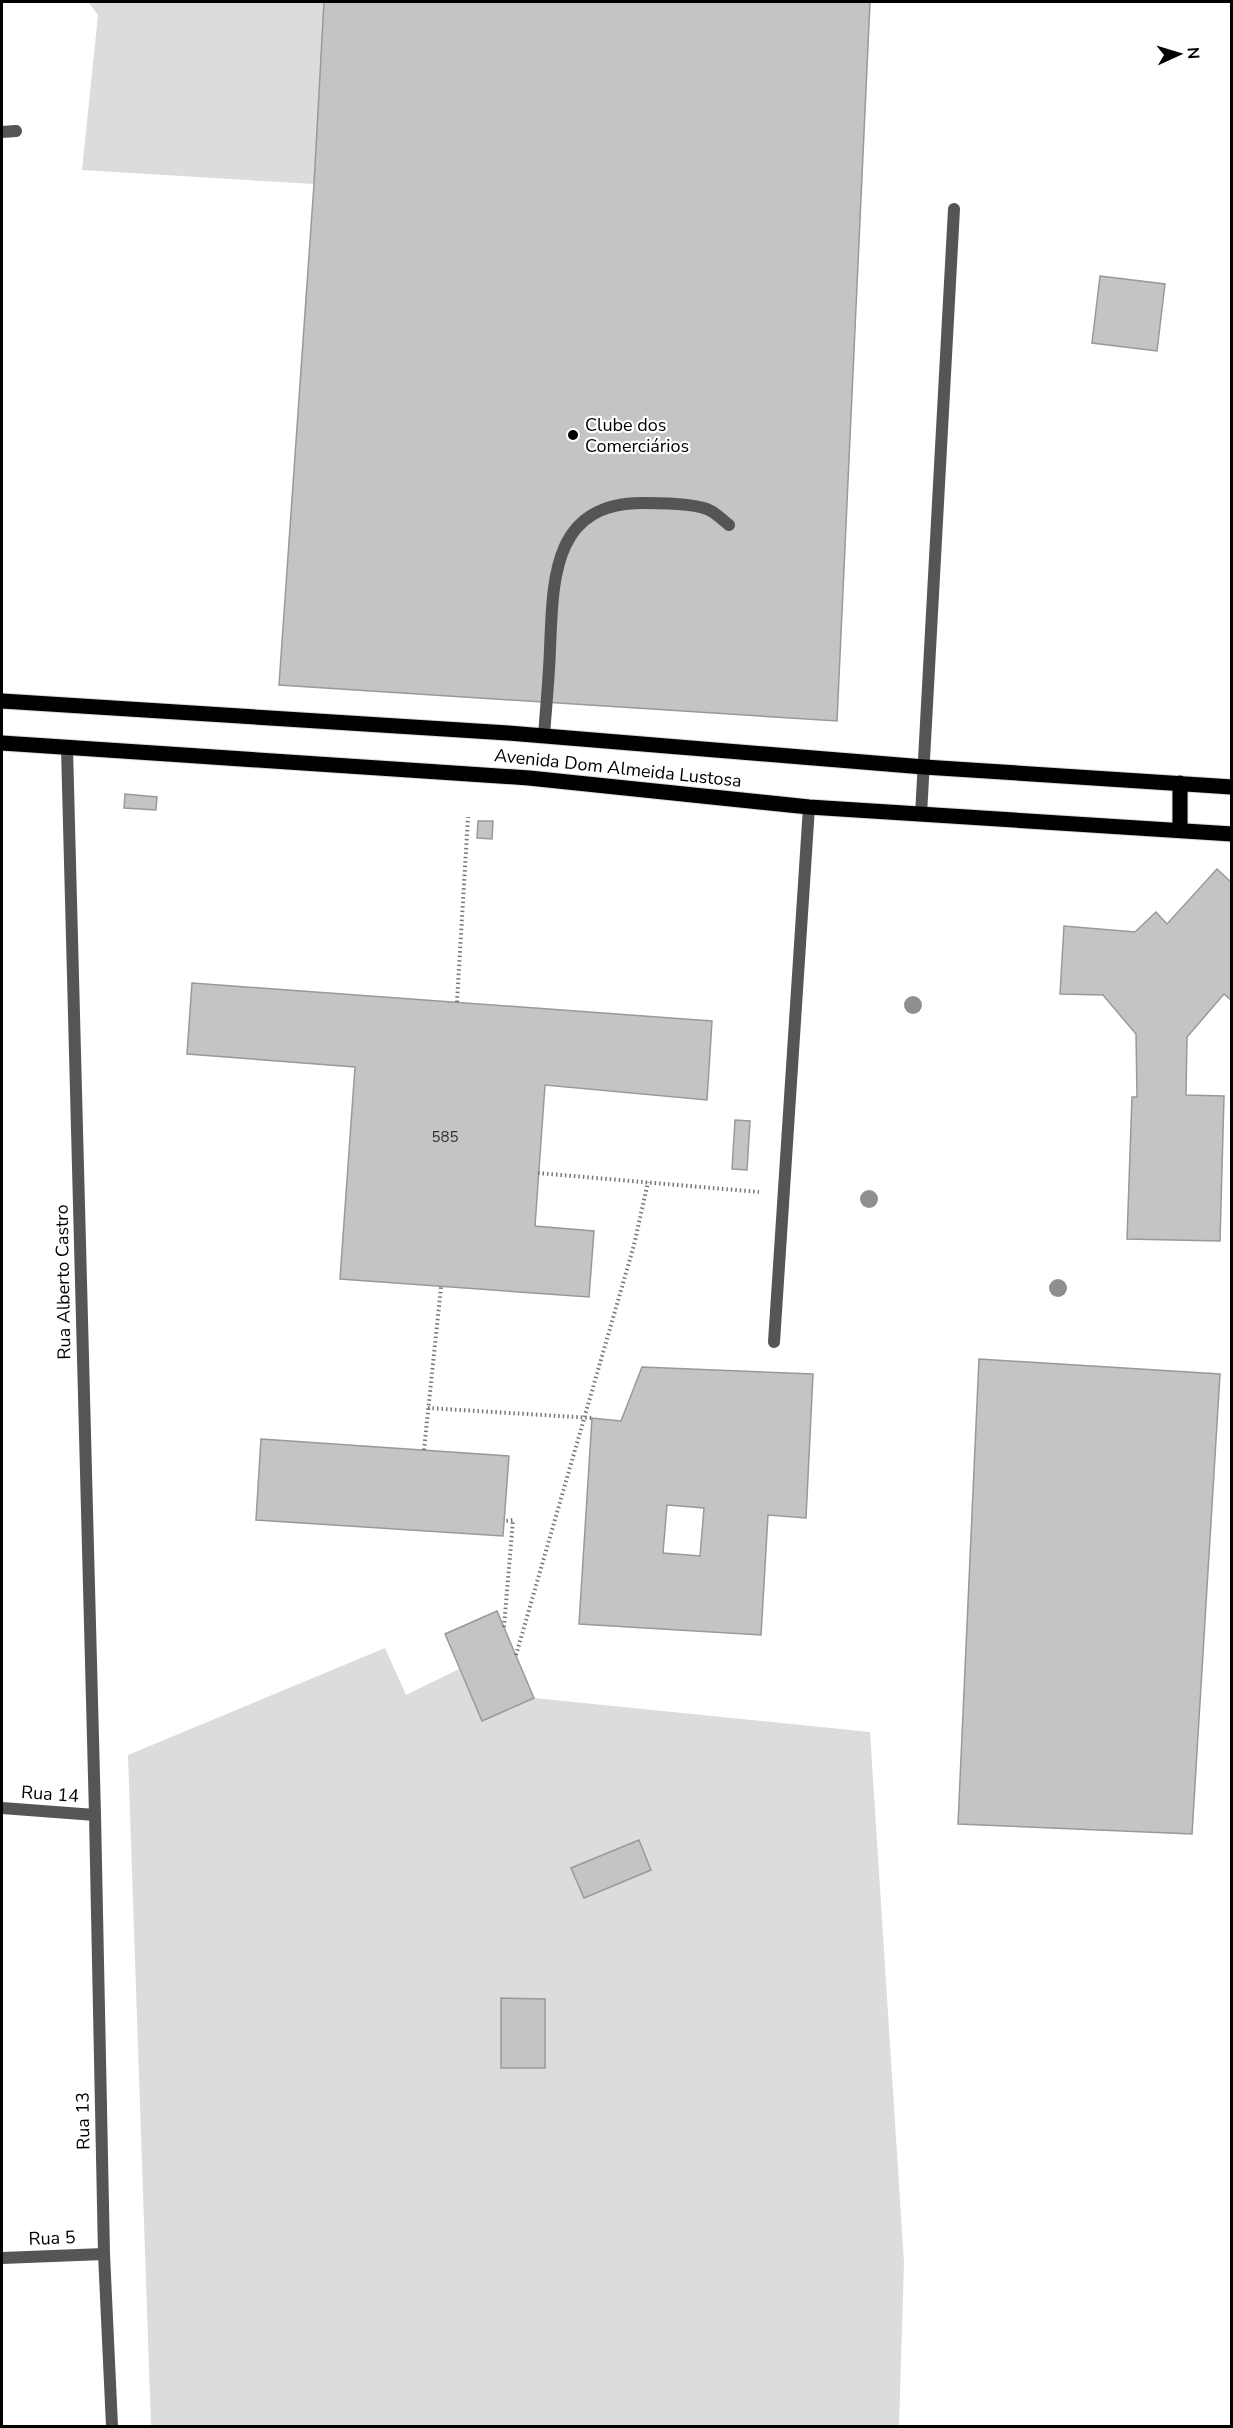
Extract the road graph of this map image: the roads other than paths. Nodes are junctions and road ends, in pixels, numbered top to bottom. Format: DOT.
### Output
graph roads {
  1 [pos="16,131"];
  2 [pos="2,132"];
  3 [pos="954,209"];
  4 [pos="729,525"];
  5 [pos="2,700"];
  6 [pos="544,736"];
  7 [pos="2,743"];
  8 [pos="67,748"];
  9 [pos="924,767"];
  10 [pos="1180,783"];
  11 [pos="1232,787"];
  12 [pos="809,807"];
  13 [pos="921,815"];
  14 [pos="1180,829"];
  15 [pos="1232,834"];
  16 [pos="774,1342"];
  17 [pos="2,1808"];
  18 [pos="95,1815"];
  19 [pos="104,2254"];
  20 [pos="2,2258"];
  21 [pos="112,2427"];
  1 -- 2 [label="street"];
  3 -- 9 [label="street"];
  4 -- 6 [label="street"];
  5 -- 6 [label="main road, Avenida Dom Almeida Lustosa"];
  6 -- 9 [label="main road, Avenida Dom Almeida Lustosa"];
  7 -- 8 [label="main road, Avenida Dom Almeida Lustosa"];
  8 -- 12 [label="main road, Avenida Dom Almeida Lustosa"];
  8 -- 18 [label="street, Rua Alberto Castro"];
  9 -- 10 [label="main road, Avenida Dom Almeida Lustosa"];
  9 -- 13 [label="street"];
  10 -- 11 [label="main road, Avenida Dom Almeida Lustosa"];
  10 -- 14 [label="main road"];
  12 -- 13 [label="main road, Avenida Dom Almeida Lustosa"];
  12 -- 16 [label="street"];
  13 -- 14 [label="main road, Avenida Dom Almeida Lustosa"];
  14 -- 15 [label="main road, Avenida Dom Almeida Lustosa"];
  17 -- 18 [label="street, Rua 14"];
  18 -- 19 [label="street, Rua 13"];
  19 -- 20 [label="street, Rua 5"];
  19 -- 21 [label="street, Rua 13"];
}
